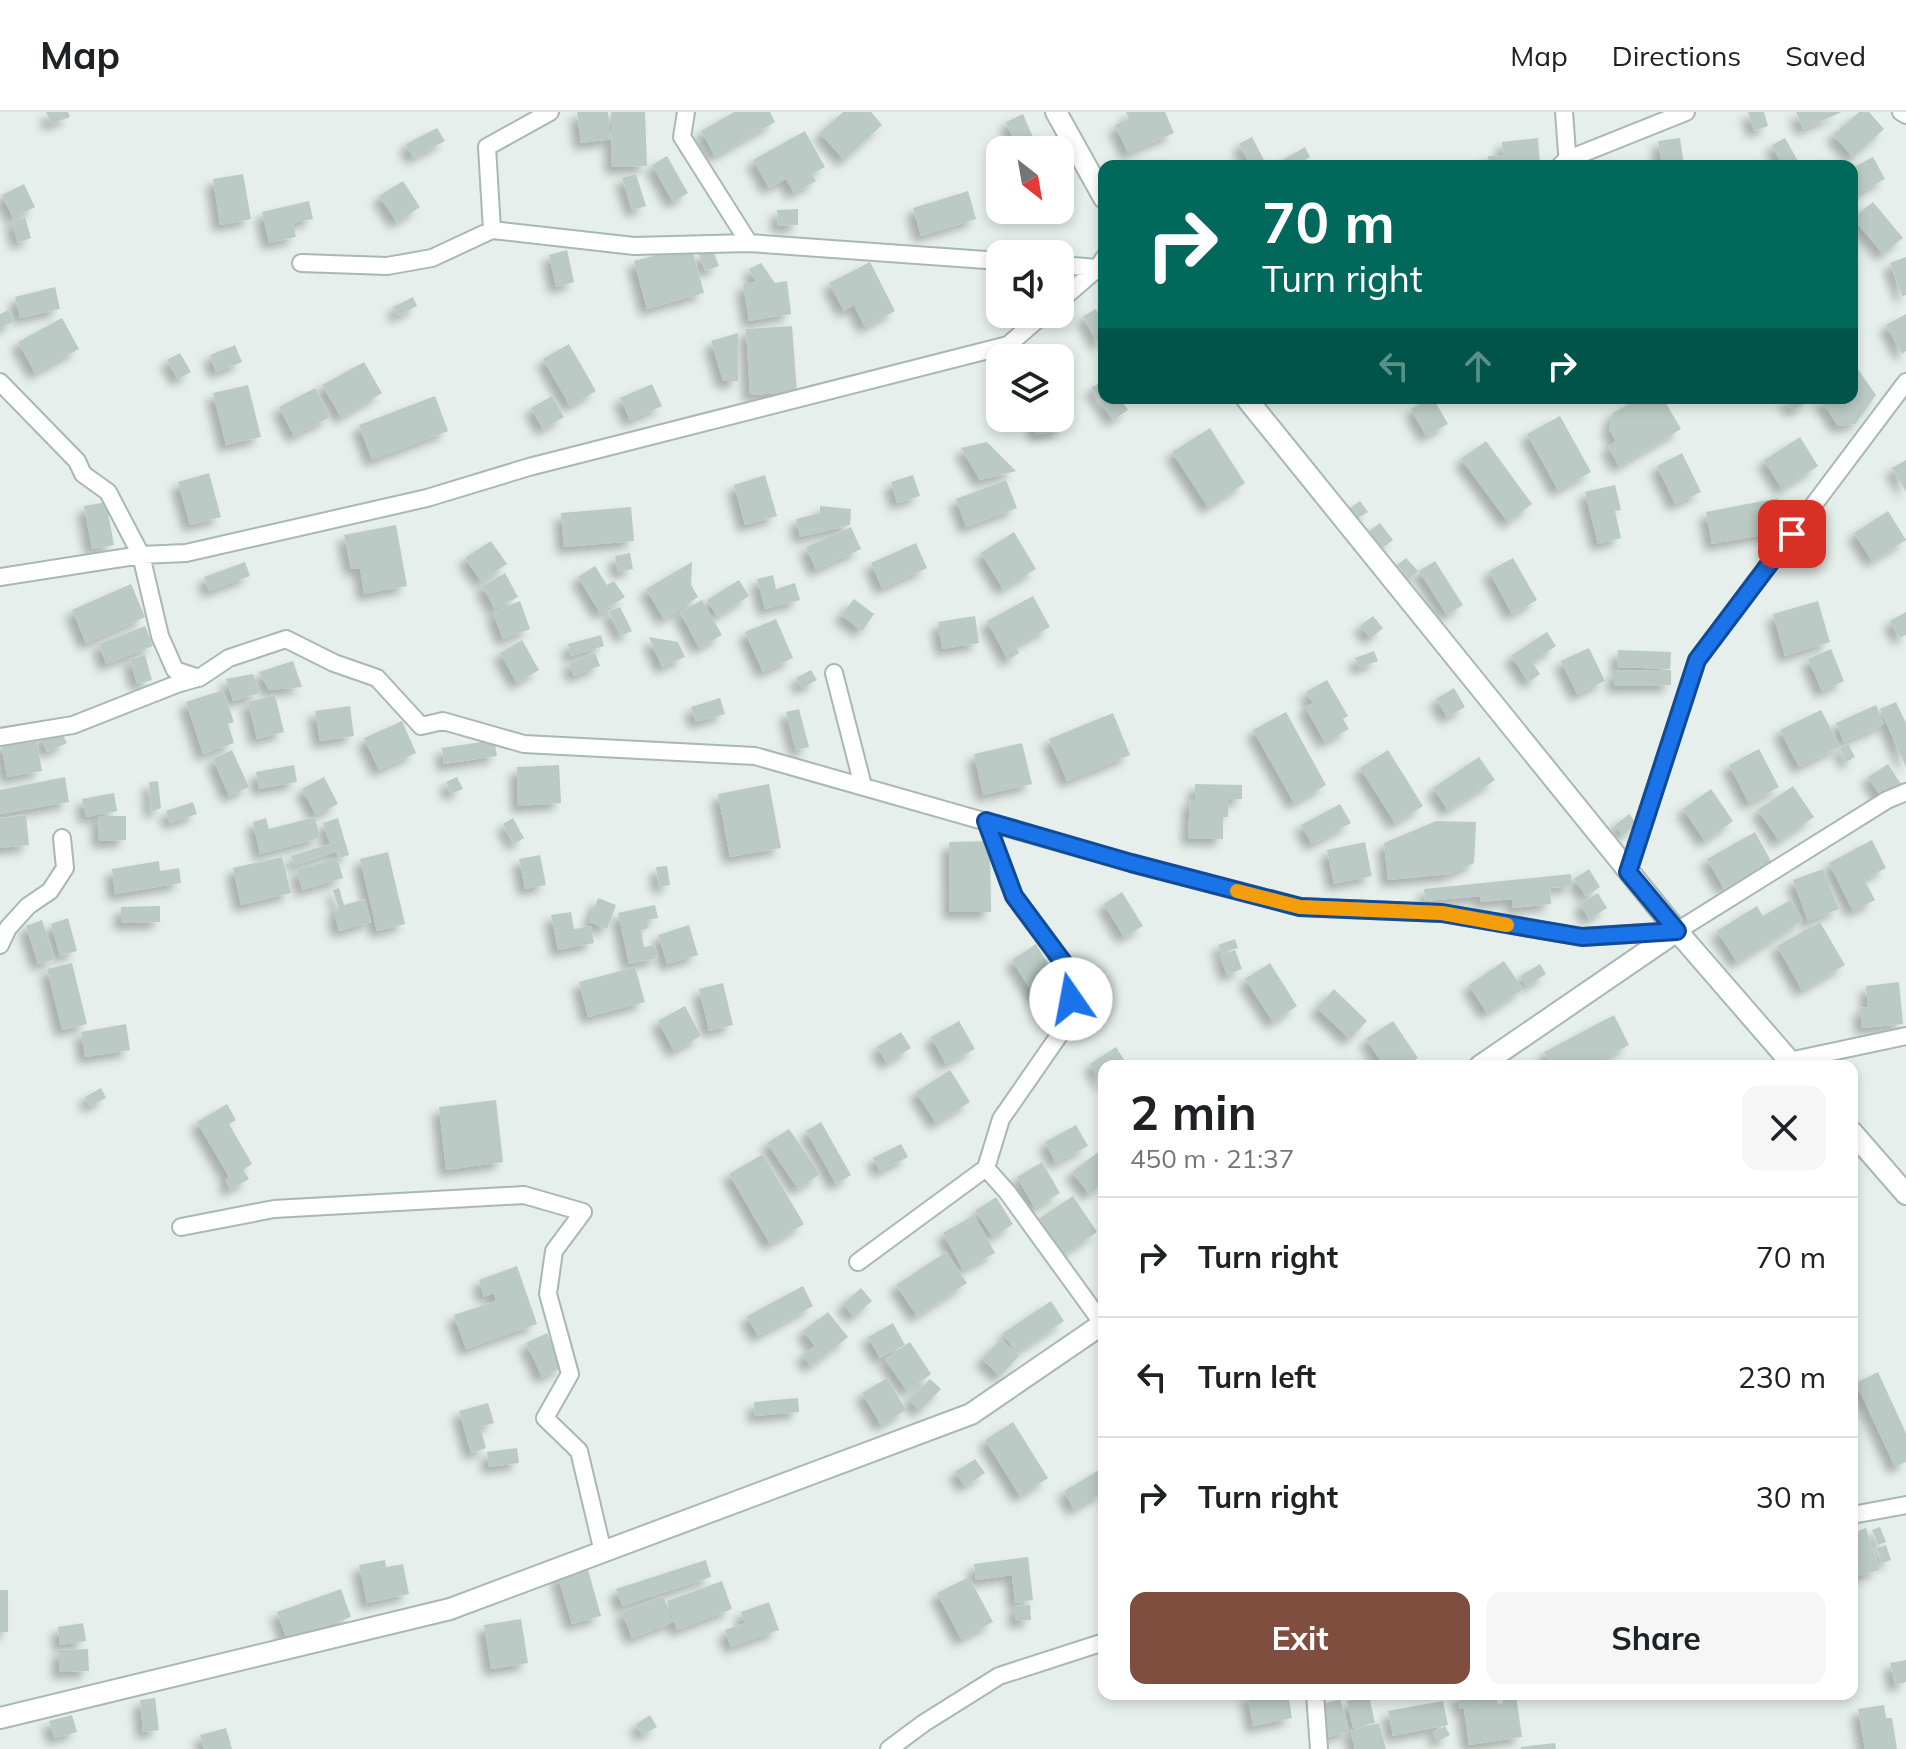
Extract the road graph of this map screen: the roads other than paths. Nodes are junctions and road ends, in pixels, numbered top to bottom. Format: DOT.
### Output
graph roads {
  1 [pos="550,112"];
  2 [pos="686,112"];
  3 [pos="1056,112"];
  4 [pos="1564,112"];
  5 [pos="1686,112"];
  6 [pos="1565,160"];
  7 [pos="1574,160"];
  8 [pos="1098,187"];
  9 [pos="492,230"];
  10 [pos="749,243"];
  11 [pos="986,260"];
  12 [pos="301,263"];
  13 [pos="1098,263"];
  14 [pos="1074,264"];
  15 [pos="1098,266"];
  16 [pos="1074,288"];
  17 [pos="1028,328"];
  18 [pos="0,382"];
  19 [pos="1906,382"];
  20 [pos="1251,404"];
  21 [pos="141,555"];
  22 [pos="0,577"];
  23 [pos="834,673"];
  24 [pos="199,678"];
  25 [pos="0,737"];
  26 [pos="863,786"];
  27 [pos="1906,792"];
  28 [pos="986,821"];
  29 [pos="62,838"];
  30 [pos="1628,872"];
  31 [pos="1677,931"];
  32 [pos="0,945"];
  33 [pos="1906,1036"];
  34 [pos="1489,1060"];
  35 [pos="1788,1060"];
  36 [pos="1807,1060"];
  37 [pos="1858,1139"];
  38 [pos="986,1168"];
  39 [pos="1906,1194"];
  40 [pos="181,1227"];
  41 [pos="858,1262"];
  42 [pos="1098,1317"];
  43 [pos="1098,1327"];
  44 [pos="1906,1505"];
  45 [pos="1858,1514"];
  46 [pos="603,1552"];
  47 [pos="1098,1644"];
  48 [pos="1315,1700"];
  49 [pos="0,1718"];
  50 [pos="889,1749"];
  51 [pos="1319,1749"];
  1 -- 9 [label="street"];
  2 -- 10 [label="street"];
  3 -- 8 [label="street"];
  4 -- 6 [label="street"];
  5 -- 7 [label="street"];
  9 -- 10 [label="street"];
  9 -- 12 [label="street"];
  10 -- 11 [label="street"];
  13 -- 14 [label="street"];
  15 -- 16 [label="street"];
  17 -- 21 [label="street"];
  18 -- 21 [label="street"];
  19 -- 30 [label="street"];
  20 -- 30 [label="street"];
  21 -- 22 [label="street"];
  21 -- 24 [label="street"];
  23 -- 26 [label="street"];
  24 -- 25 [label="street"];
  24 -- 26 [label="street"];
  26 -- 28 [label="street"];
  27 -- 31 [label="street"];
  28 -- 31 [label="street"];
  28 -- 38 [label="street"];
  29 -- 32 [label="street"];
  30 -- 31 [label="street"];
  31 -- 34 [label="street"];
  31 -- 35 [label="street"];
  33 -- 36 [label="street"];
  37 -- 39 [label="street"];
  38 -- 41 [label="street"];
  38 -- 42 [label="street"];
  40 -- 46 [label="street"];
  43 -- 46 [label="street"];
  44 -- 45 [label="street"];
  46 -- 49 [label="street"];
  47 -- 50 [label="street"];
  48 -- 51 [label="street"];
}
